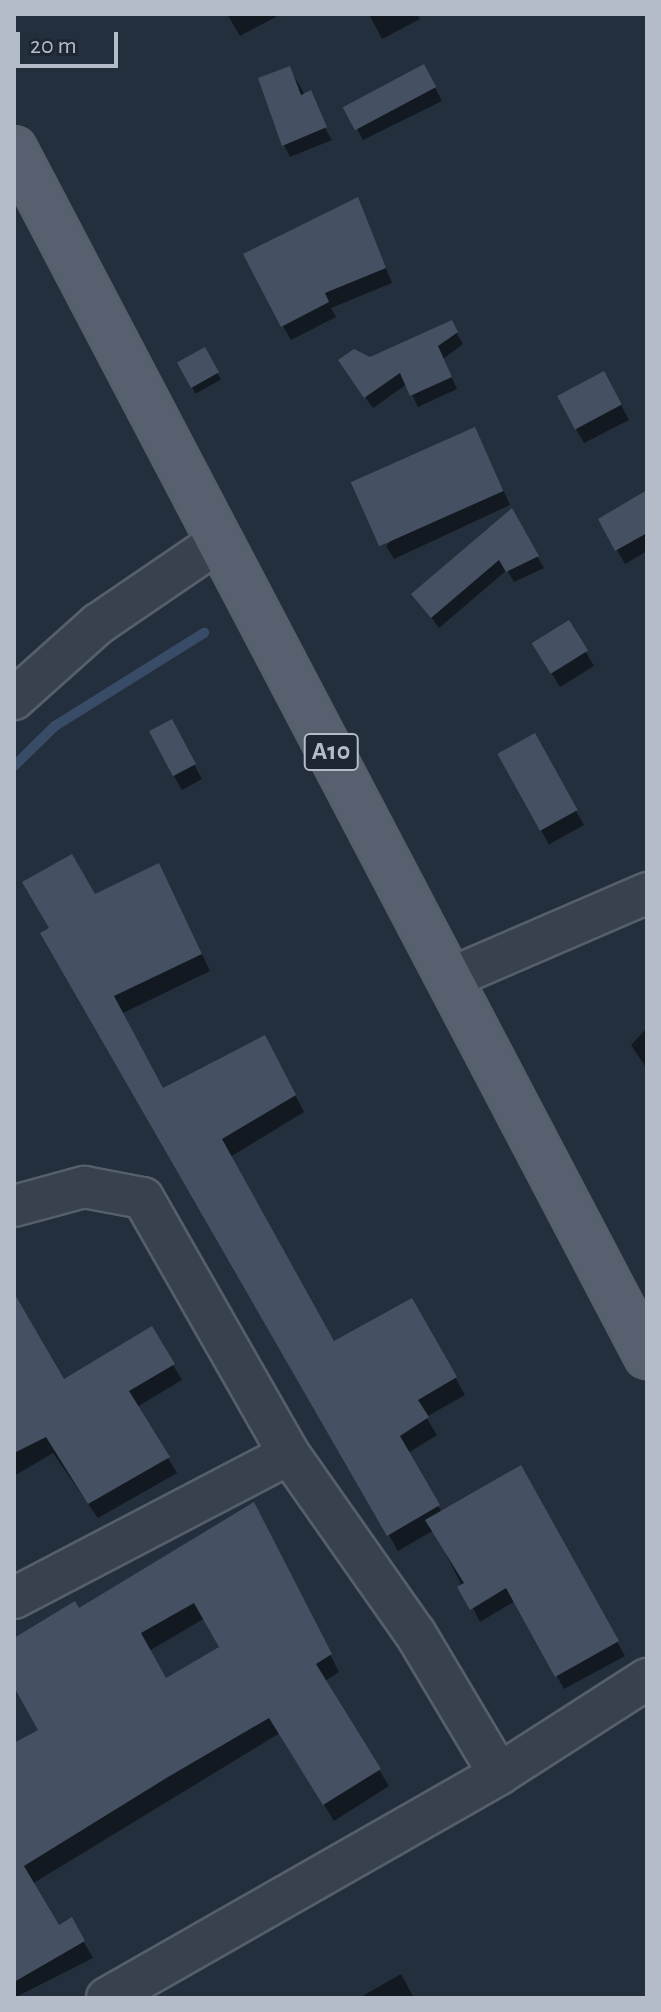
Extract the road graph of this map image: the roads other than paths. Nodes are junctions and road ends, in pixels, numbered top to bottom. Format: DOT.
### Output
graph roads {
  1 [pos="14,149"];
  2 [pos="218,542"];
  3 [pos="14,699"];
  4 [pos="647,893"];
  5 [pos="451,978"];
  6 [pos="14,1206"];
  7 [pos="647,1356"];
  8 [pos="289,1454"];
  9 [pos="14,1598"];
  10 [pos="647,1679"];
  11 [pos="499,1774"];
  12 [pos="107,1998"];
  1 -- 2 [label="main road, A10"];
  2 -- 3 [label="street"];
  2 -- 5 [label="main road, A10"];
  4 -- 5 [label="street"];
  5 -- 7 [label="main road, A10"];
  6 -- 8 [label="street"];
  8 -- 9 [label="street"];
  8 -- 11 [label="street"];
  10 -- 11 [label="street"];
  11 -- 12 [label="street"];
}
